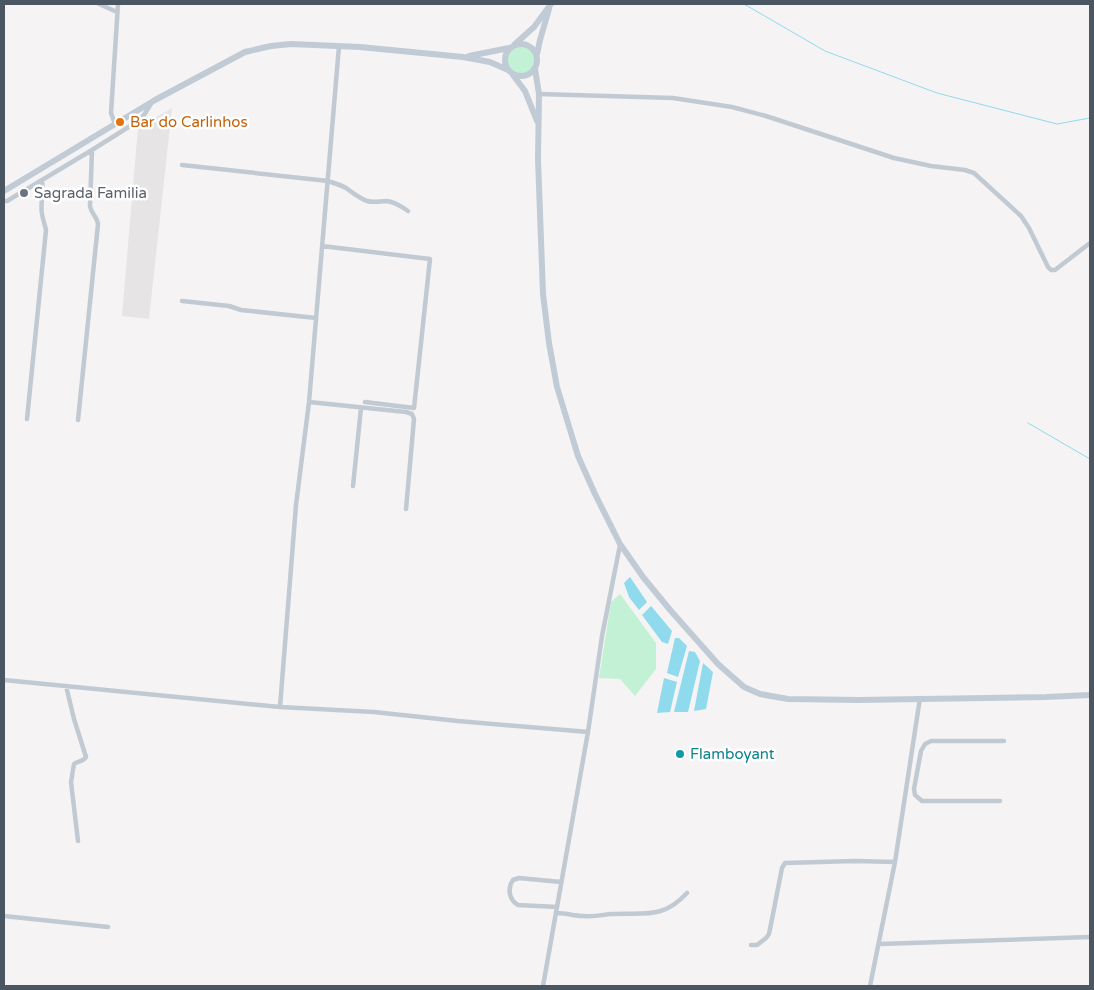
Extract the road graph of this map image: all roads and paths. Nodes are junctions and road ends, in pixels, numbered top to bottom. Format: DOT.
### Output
graph roads {
  1 [pos="98,4"];
  2 [pos="118,4"];
  3 [pos="551,4"];
  4 [pos="117,12"];
  5 [pos="339,46"];
  6 [pos="511,47"];
  7 [pos="537,54"];
  8 [pos="463,57"];
  9 [pos="535,69"];
  10 [pos="510,72"];
  11 [pos="539,94"];
  12 [pos="528,98"];
  13 [pos="152,102"];
  14 [pos="116,124"];
  15 [pos="538,125"];
  16 [pos="92,150"];
  17 [pos="182,166"];
  18 [pos="42,180"];
  19 [pos="328,180"];
  20 [pos="4,191"];
  21 [pos="4,202"];
  22 [pos="408,212"];
  23 [pos="1090,243"];
  24 [pos="322,246"];
  25 [pos="182,301"];
  26 [pos="316,318"];
  27 [pos="309,402"];
  28 [pos="365,402"];
  29 [pos="361,408"];
  30 [pos="27,419"];
  31 [pos="78,420"];
  32 [pos="353,486"];
  33 [pos="406,509"];
  34 [pos="620,544"];
  35 [pos="4,680"];
  36 [pos="66,686"];
  37 [pos="1090,695"];
  38 [pos="920,698"];
  39 [pos="280,707"];
  40 [pos="588,732"];
  41 [pos="1004,741"];
  42 [pos="908,771"];
  43 [pos="918,772"];
  44 [pos="1000,801"];
  45 [pos="78,841"];
  46 [pos="895,862"];
  47 [pos="561,882"];
  48 [pos="687,893"];
  49 [pos="557,906"];
  50 [pos="556,913"];
  51 [pos="4,916"];
  52 [pos="108,927"];
  53 [pos="1090,937"];
  54 [pos="879,944"];
  55 [pos="750,946"];
  56 [pos="543,986"];
  57 [pos="870,986"];
  1 -- 4 [label="street"];
  2 -- 4 [label="street"];
  3 -- 6 [label="street"];
  3 -- 7 [label="street"];
  4 -- 14 [label="street"];
  5 -- 8 [label="street"];
  5 -- 13 [label="street"];
  5 -- 19 [label="street"];
  6 -- 7 [label="street"];
  6 -- 8 [label="street"];
  6 -- 10 [label="street"];
  7 -- 9 [label="street"];
  8 -- 10 [label="street"];
  9 -- 10 [label="street"];
  9 -- 11 [label="street"];
  10 -- 12 [label="street"];
  11 -- 12 [label="street"];
  11 -- 15 [label="street"];
  11 -- 23 [label="street"];
  12 -- 15 [label="street"];
  13 -- 14 [label="street"];
  13 -- 16 [label="street"];
  14 -- 20 [label="street"];
  15 -- 34 [label="street"];
  16 -- 18 [label="street"];
  16 -- 31 [label="street"];
  17 -- 19 [label="street"];
  18 -- 21 [label="street"];
  18 -- 30 [label="street"];
  19 -- 22 [label="street"];
  19 -- 24 [label="street"];
  24 -- 26 [label="street"];
  24 -- 28 [label="street"];
  25 -- 26 [label="street"];
  26 -- 27 [label="street"];
  27 -- 29 [label="street"];
  27 -- 39 [label="street"];
  29 -- 32 [label="street"];
  29 -- 33 [label="street"];
  34 -- 38 [label="street"];
  34 -- 40 [label="street"];
  35 -- 36 [label="street"];
  36 -- 39 [label="street"];
  36 -- 45 [label="street"];
  37 -- 38 [label="street"];
  38 -- 42 [label="street"];
  39 -- 40 [label="street"];
  40 -- 47 [label="street"];
  41 -- 43 [label="street"];
  42 -- 43 [label="street"];
  42 -- 46 [label="street"];
  43 -- 44 [label="street"];
  46 -- 54 [label="street"];
  46 -- 55 [label="street"];
  47 -- 49 [label="street"];
  47 -- 49 [label="street"];
  48 -- 50 [label="street"];
  49 -- 50 [label="street"];
  50 -- 56 [label="street"];
  51 -- 52 [label="street"];
  53 -- 54 [label="street"];
  54 -- 57 [label="street"];
}
